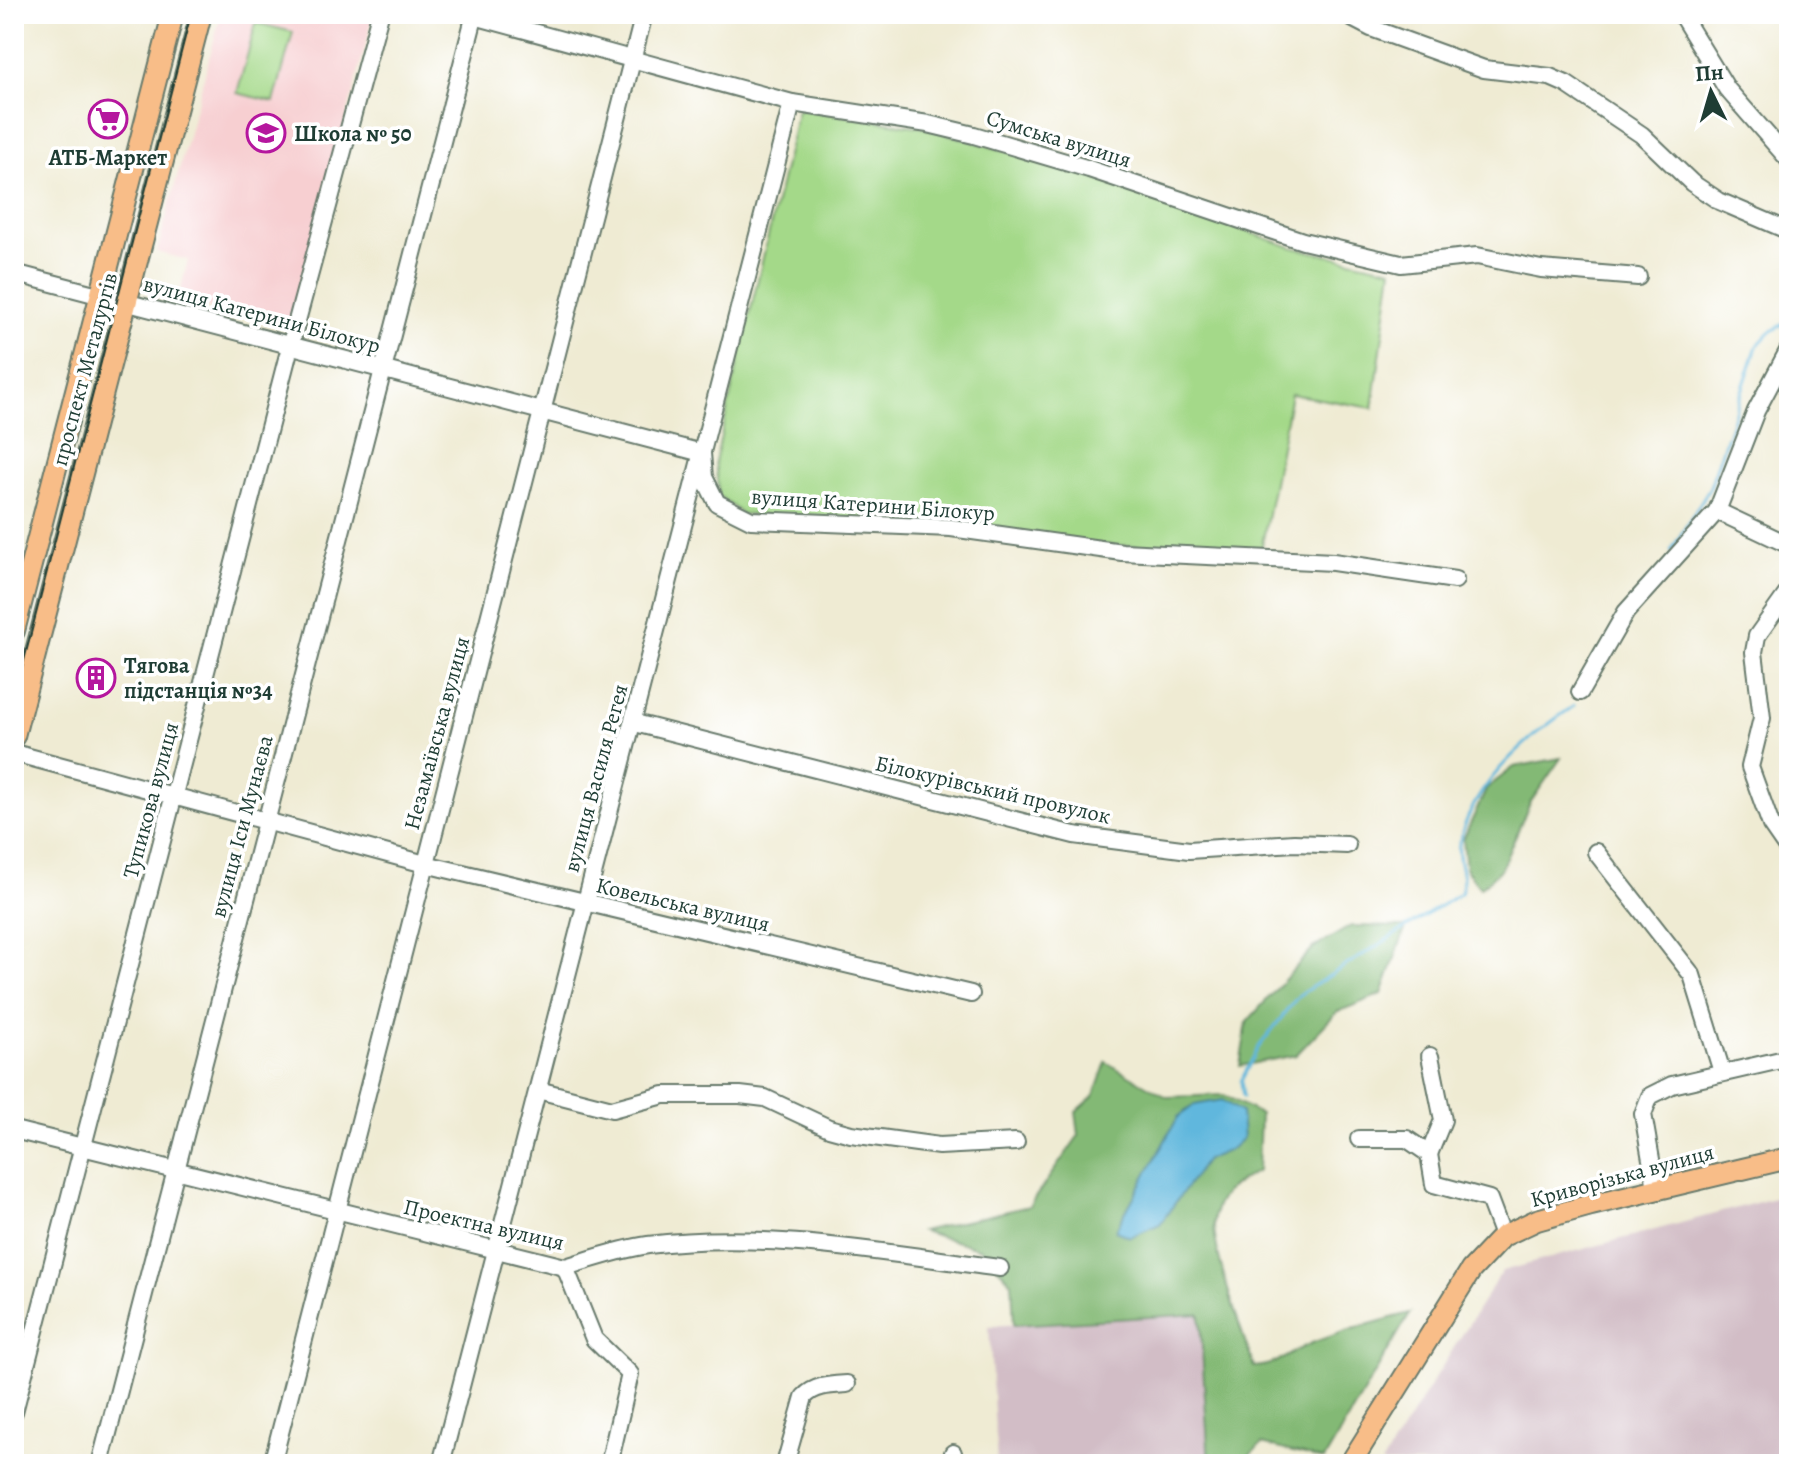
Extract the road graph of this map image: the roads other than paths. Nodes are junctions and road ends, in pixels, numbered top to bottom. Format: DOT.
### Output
graph roads {
  1 [pos="173,14"];
  2 [pos="201,14"];
  3 [pos="380,14"];
  4 [pos="644,14"];
  5 [pos="1344,14"];
  6 [pos="1681,14"];
  7 [pos="472,15"];
  8 [pos="632,61"];
  9 [pos="792,103"];
  10 [pos="1789,160"];
  11 [pos="1789,231"];
  12 [pos="14,273"];
  13 [pos="1638,277"];
  14 [pos="100,295"];
  15 [pos="127,301"];
  16 [pos="291,343"];
  17 [pos="1789,349"];
  18 [pos="383,369"];
  19 [pos="543,412"];
  20 [pos="702,453"];
  21 [pos="1717,511"];
  22 [pos="1789,545"];
  23 [pos="1455,580"];
  24 [pos="1789,591"];
  25 [pos="14,631"];
  26 [pos="1580,692"];
  27 [pos="635,723"];
  28 [pos="14,736"];
  29 [pos="14,753"];
  30 [pos="173,798"];
  31 [pos="266,822"];
  32 [pos="1347,845"];
  33 [pos="1789,851"];
  34 [pos="1596,852"];
  35 [pos="425,864"];
  36 [pos="584,903"];
  37 [pos="971,994"];
  38 [pos="1430,1056"];
  39 [pos="1789,1058"];
  40 [pos="1722,1072"];
  41 [pos="538,1090"];
  42 [pos="14,1130"];
  43 [pos="1359,1139"];
  44 [pos="1016,1142"];
  45 [pos="83,1148"];
  46 [pos="1429,1154"];
  47 [pos="1789,1158"];
  48 [pos="174,1172"];
  49 [pos="1656,1188"];
  50 [pos="335,1212"];
  51 [pos="1503,1236"];
  52 [pos="497,1251"];
  53 [pos="565,1267"];
  54 [pos="1000,1268"];
  55 [pos="847,1384"];
  56 [pos="14,1412"];
  57 [pos="100,1464"];
  58 [pos="272,1464"];
  59 [pos="441,1464"];
  60 [pos="609,1464"];
  61 [pos="785,1464"];
  62 [pos="1350,1464"];
  1 -- 14 [label="main road, проспект Металургів"];
  2 -- 15 [label="main road, проспект Металургів"];
  3 -- 16 [label="street, Тупикова вулиця"];
  4 -- 8 [label="street, Незамаївська вулиця"];
  5 -- 11 [label="street"];
  6 -- 10 [label="street"];
  7 -- 8 [label="street, Сумська вулиця"];
  7 -- 18 [label="street, вулиця Іси Мунаєва"];
  8 -- 9 [label="street, Сумська вулиця"];
  8 -- 19 [label="street, Незамаївська вулиця"];
  9 -- 13 [label="street, Сумська вулиця"];
  9 -- 20 [label="street, вулиця Василя Регея"];
  12 -- 14 [label="street, вулиця Катерини Білокур"];
  14 -- 15 [label="street, вулиця Катерини Білокур"];
  14 -- 25 [label="main road, проспект Металургів"];
  15 -- 16 [label="street, вулиця Катерини Білокур"];
  15 -- 28 [label="main road, проспект Металургів"];
  16 -- 18 [label="street, вулиця Катерини Білокур"];
  16 -- 30 [label="street, Тупикова вулиця"];
  17 -- 21 [label="street"];
  18 -- 19 [label="street, вулиця Катерини Білокур"];
  18 -- 31 [label="street, вулиця Іси Мунаєва"];
  19 -- 20 [label="street, вулиця Катерини Білокур"];
  19 -- 35 [label="street, Незамаївська вулиця"];
  20 -- 23 [label="street, вулиця Катерини Білокур"];
  20 -- 27 [label="street, вулиця Василя Регея"];
  21 -- 22 [label="street"];
  21 -- 26 [label="street"];
  24 -- 33 [label="street"];
  27 -- 32 [label="street, Білокурівський провулок"];
  27 -- 36 [label="street, вулиця Василя Регея"];
  29 -- 30 [label="street, Ковельська вулиця"];
  30 -- 31 [label="street, Ковельська вулиця"];
  30 -- 45 [label="street, Тупикова вулиця"];
  31 -- 35 [label="street, Ковельська вулиця"];
  31 -- 48 [label="street, вулиця Іси Мунаєва"];
  34 -- 40 [label="street"];
  35 -- 36 [label="street, Ковельська вулиця"];
  35 -- 50 [label="street, Незамаївська вулиця"];
  36 -- 37 [label="street, Ковельська вулиця"];
  36 -- 41 [label="street, вулиця Василя Регея"];
  38 -- 46 [label="street"];
  39 -- 40 [label="street"];
  40 -- 49 [label="street"];
  41 -- 44 [label="street"];
  41 -- 52 [label="street, вулиця Василя Регея"];
  42 -- 45 [label="street, Проектна вулиця"];
  43 -- 46 [label="street"];
  45 -- 48 [label="street, Проектна вулиця"];
  45 -- 56 [label="street, Тупикова вулиця"];
  46 -- 51 [label="street"];
  47 -- 49 [label="main road, Криворізька вулиця"];
  48 -- 50 [label="street, Проектна вулиця"];
  48 -- 57 [label="street, вулиця Іси Мунаєва"];
  49 -- 51 [label="main road, Криворізька вулиця"];
  50 -- 52 [label="street, Проектна вулиця"];
  50 -- 58 [label="street, Незамаївська вулиця"];
  51 -- 62 [label="main road, Криворізька вулиця"];
  52 -- 53 [label="street, Проектна вулиця"];
  52 -- 59 [label="street, вулиця Василя Регея"];
  53 -- 54 [label="street, Проектна вулиця"];
  53 -- 60 [label="street"];
  55 -- 61 [label="street"];
}
